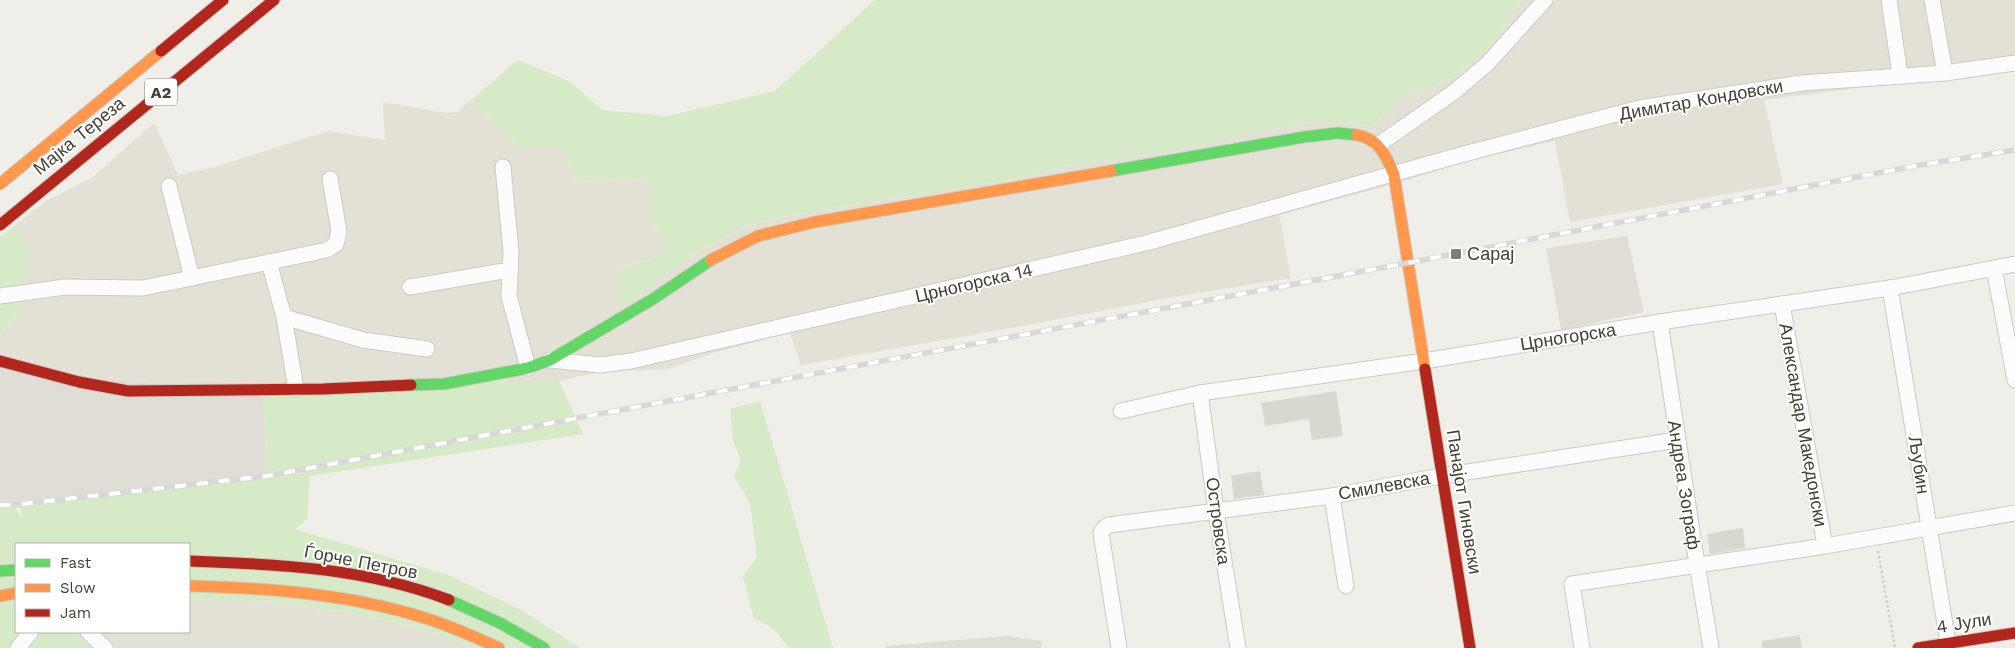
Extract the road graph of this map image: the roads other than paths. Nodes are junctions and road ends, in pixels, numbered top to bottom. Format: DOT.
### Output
graph roads {
  1 [pos="223,0"];
  2 [pos="274,0"];
  3 [pos="1545,0"];
  4 [pos="1889,0"];
  5 [pos="1932,0"];
  6 [pos="2015,63"];
  7 [pos="1945,73"];
  8 [pos="1900,75"];
  9 [pos="1378,145"];
  10 [pos="503,167"];
  11 [pos="1394,175"];
  12 [pos="330,178"];
  13 [pos="0,184"];
  14 [pos="169,186"];
  15 [pos="0,225"];
  16 [pos="269,262"];
  17 [pos="2015,264"];
  18 [pos="1994,268"];
  19 [pos="510,270"];
  20 [pos="192,278"];
  21 [pos="410,287"];
  22 [pos="1890,288"];
  23 [pos="0,296"];
  24 [pos="1782,304"];
  25 [pos="284,317"];
  26 [pos="1660,322"];
  27 [pos="427,349"];
  28 [pos="550,360"];
  29 [pos="0,361"];
  30 [pos="1424,361"];
  31 [pos="528,368"];
  32 [pos="2015,380"];
  33 [pos="296,389"];
  34 [pos="1200,393"];
  35 [pos="1121,411"];
  36 [pos="1677,440"];
  37 [pos="1441,476"];
  38 [pos="1332,496"];
  39 [pos="1216,511"];
  40 [pos="2015,513"];
  41 [pos="1929,527"];
  42 [pos="1825,546"];
  43 [pos="190,561"];
  44 [pos="1696,564"];
  45 [pos="15,570"];
  46 [pos="0,571"];
  47 [pos="190,586"];
  48 [pos="1346,586"];
  49 [pos="0,591"];
  50 [pos="15,591"];
  51 [pos="15,591"];
  52 [pos="0,596"];
  53 [pos="30,633"];
  54 [pos="89,633"];
  55 [pos="2015,633"];
  56 [pos="1948,643"];
  57 [pos="18,648"];
  58 [pos="105,648"];
  59 [pos="499,648"];
  60 [pos="544,648"];
  61 [pos="1119,648"];
  62 [pos="1238,648"];
  63 [pos="1470,648"];
  64 [pos="1582,648"];
  65 [pos="1712,648"];
  66 [pos="1918,648"];
  1 -- 13 [label="main road, Мајка Тереза / A2"];
  2 -- 15 [label="main road, Мајка Тереза / A2"];
  3 -- 9 [label="street"];
  4 -- 8 [label="street"];
  5 -- 7 [label="street"];
  6 -- 7 [label="street, Димитар Кондовски"];
  7 -- 8 [label="street, Димитар Кондовски"];
  8 -- 11 [label="street, Димитар Кондовски"];
  9 -- 11 [label="main road, Панајот Гиновски"];
  9 -- 28 [label="main road"];
  10 -- 19 [label="street"];
  11 -- 28 [label="street, Црногорска 14"];
  11 -- 30 [label="main road, Панајот Гиновски"];
  12 -- 16 [label="street"];
  14 -- 20 [label="street"];
  16 -- 20 [label="street"];
  16 -- 25 [label="street"];
  17 -- 18 [label="street, Црногорска"];
  18 -- 22 [label="street, Црногорска"];
  18 -- 32 [label="street"];
  19 -- 21 [label="street"];
  19 -- 31 [label="street"];
  20 -- 23 [label="street"];
  22 -- 24 [label="street, Црногорска"];
  22 -- 41 [label="street, Љубин"];
  24 -- 26 [label="street, Црногорска"];
  24 -- 42 [label="street, Александар Македонски"];
  25 -- 27 [label="street"];
  25 -- 33 [label="street"];
  26 -- 30 [label="street, Црногорска"];
  26 -- 36 [label="street, Андреа Зограф"];
  28 -- 31 [label="main road"];
  29 -- 33 [label="main road"];
  30 -- 34 [label="street, Црногорска"];
  30 -- 37 [label="main road, Панајот Гиновски"];
  31 -- 33 [label="main road"];
  34 -- 35 [label="street, Црногорска"];
  34 -- 39 [label="street, Островска"];
  36 -- 37 [label="street, Смилевска"];
  36 -- 44 [label="street, Андреа Зограф"];
  37 -- 38 [label="street, Смилевска"];
  37 -- 63 [label="main road, Панајот Гиновски"];
  38 -- 39 [label="street, Смилевска"];
  38 -- 48 [label="street"];
  39 -- 61 [label="street, Смилевска"];
  39 -- 62 [label="street, Островска"];
  40 -- 41 [label="street, Александар Македонски"];
  41 -- 42 [label="street, Александар Македонски"];
  41 -- 56 [label="street, Љубин"];
  42 -- 44 [label="street, Александар Македонски"];
  43 -- 60 [label="main road, Ѓорче Петров"];
  44 -- 64 [label="street, Александар Македонски"];
  44 -- 65 [label="street, Андреа Зограф"];
  45 -- 46 [label="main road"];
  47 -- 59 [label="main road"];
  49 -- 50 [label="main road"];
  51 -- 52 [label="main road"];
  53 -- 57 [label="street"];
  54 -- 58 [label="street"];
  55 -- 56 [label="main road, 4 Јули"];
  56 -- 66 [label="main road, 4 Јули"];
}
